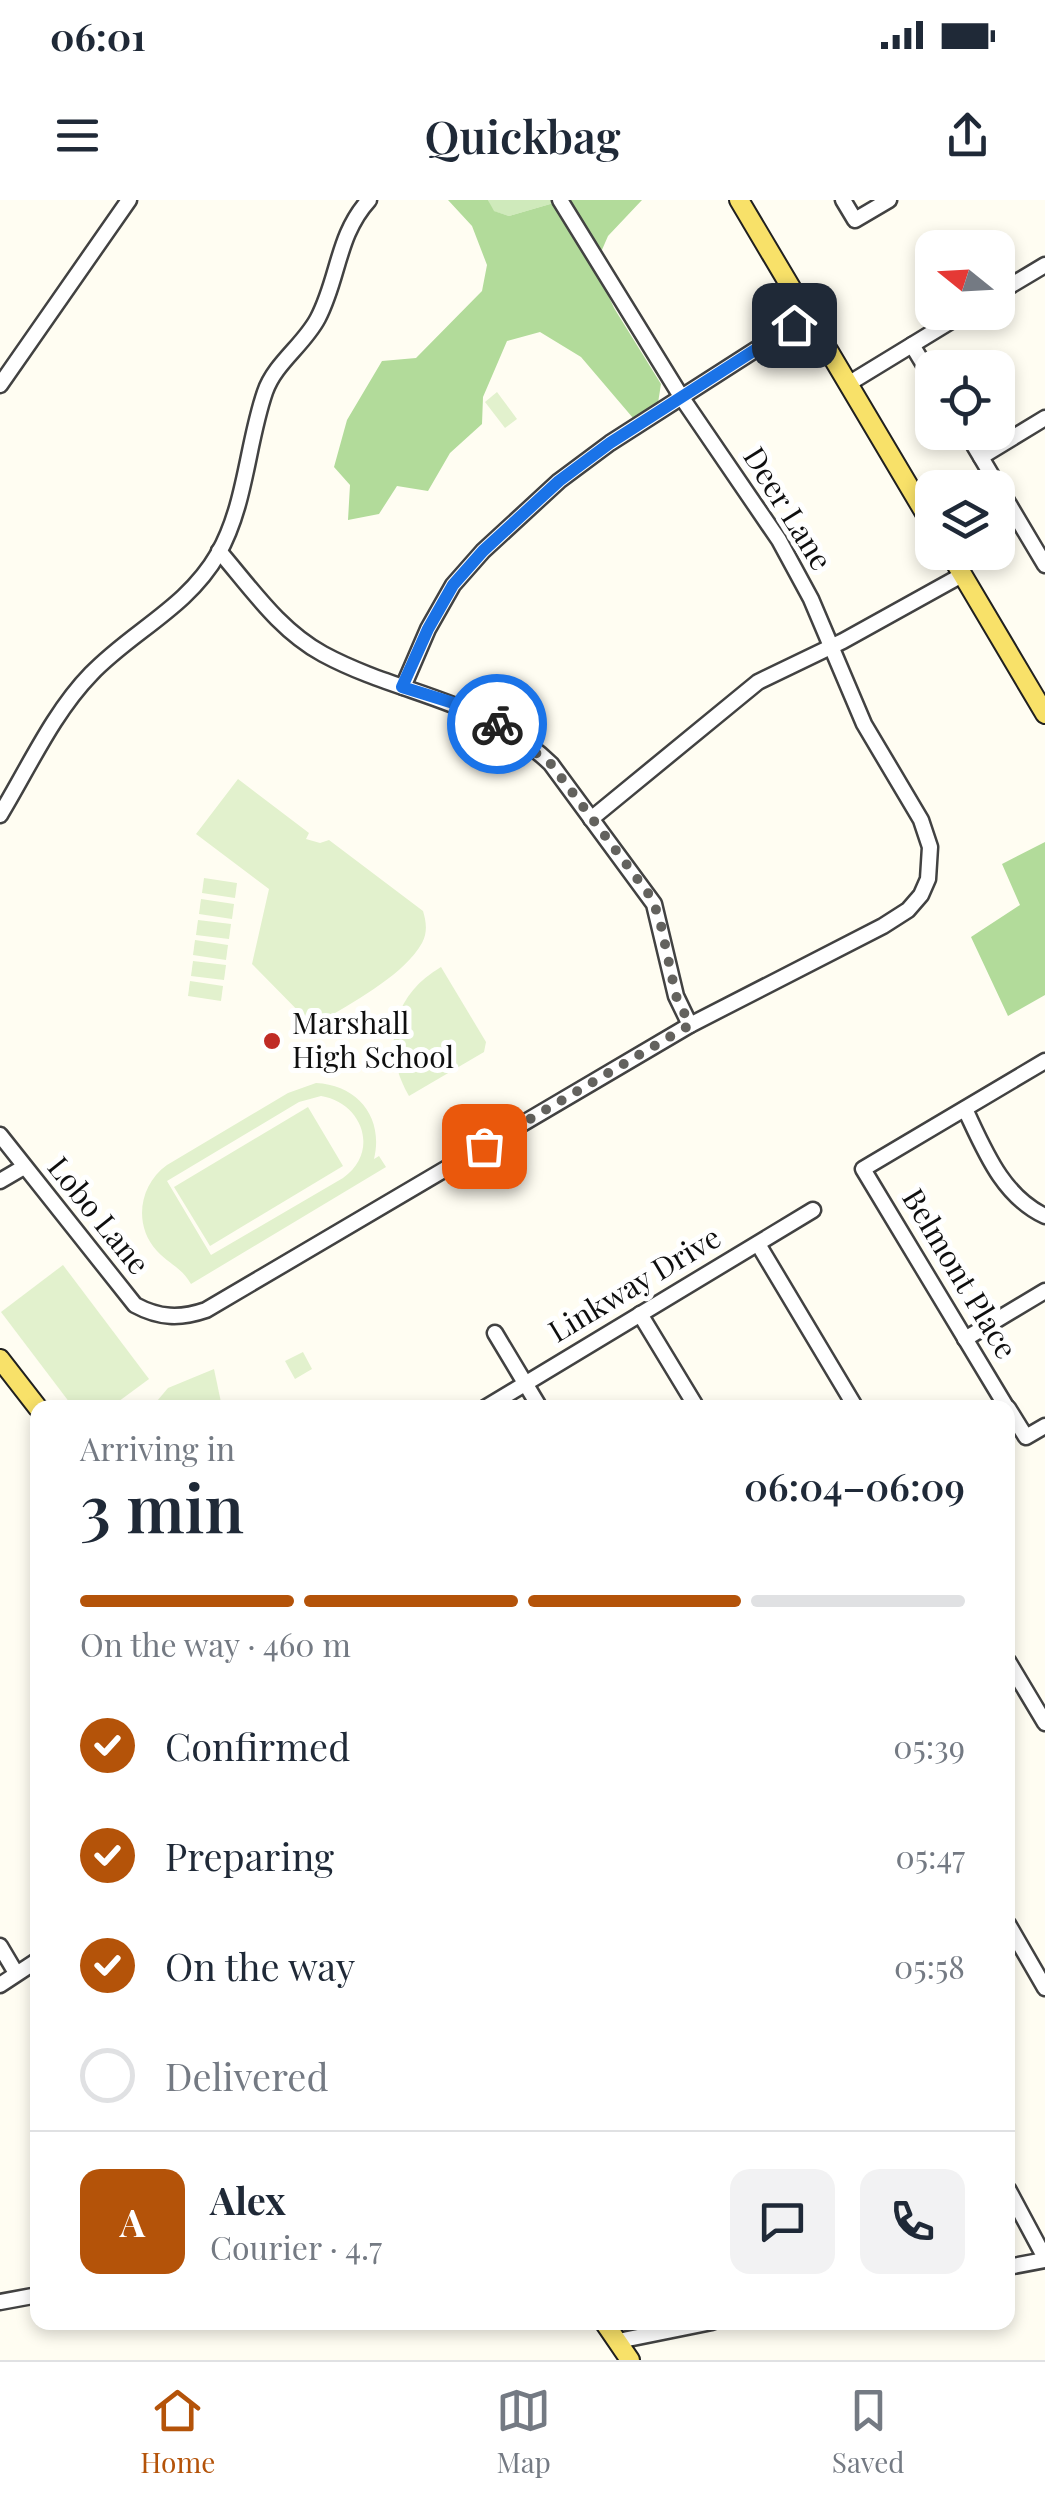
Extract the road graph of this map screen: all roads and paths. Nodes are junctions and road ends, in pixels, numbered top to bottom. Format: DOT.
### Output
graph roads {
  1 [pos="129,200"];
  2 [pos="369,200"];
  3 [pos="560,200"];
  4 [pos="739,200"];
  5 [pos="843,200"];
  6 [pos="889,200"];
  7 [pos="1045,264"];
  8 [pos="1015,283"];
  9 [pos="808,316"];
  10 [pos="937,330"];
  11 [pos="912,345"];
  12 [pos="915,350"];
  13 [pos="848,384"];
  14 [pos="0,385"];
  15 [pos="682,398"];
  16 [pos="1045,418"];
  17 [pos="977,450"];
  18 [pos="981,457"];
  19 [pos="915,496"];
  20 [pos="220,551"];
  21 [pos="1045,565"];
  22 [pos="959,570"];
  23 [pos="962,575"];
  24 [pos="832,646"];
  25 [pos="402,687"];
  26 [pos="1045,714"];
  27 [pos="0,815"];
  28 [pos="591,818"];
  29 [pos="690,1025"];
  30 [pos="1045,1061"];
  31 [pos="964,1109"];
  32 [pos="0,1135"];
  33 [pos="24,1167"];
  34 [pos="0,1181"];
  35 [pos="813,1210"];
  36 [pos="1045,1216"];
  37 [pos="758,1244"];
  38 [pos="1045,1291"];
  39 [pos="640,1314"];
  40 [pos="496,1334"];
  41 [pos="966,1339"];
  42 [pos="2,1367"];
  43 [pos="526,1383"];
  44 [pos="31,1400"];
  45 [pos="499,1400"];
  46 [pos="536,1400"];
  47 [pos="692,1400"];
  48 [pos="851,1400"];
  49 [pos="1002,1400"];
  50 [pos="1015,1420"];
  51 [pos="1045,1426"];
  52 [pos="1015,1678"];
  53 [pos="1045,1724"];
  54 [pos="1015,1936"];
  55 [pos="0,1946"];
  56 [pos="30,1965"];
  57 [pos="16,1973"];
  58 [pos="0,1985"];
  59 [pos="1045,1988"];
  60 [pos="1015,2202"];
  61 [pos="1045,2259"];
  62 [pos="1015,2266"];
  63 [pos="30,2296"];
  64 [pos="0,2302"];
  65 [pos="610,2330"];
  66 [pos="670,2330"];
  67 [pos="618,2340"];
  68 [pos="630,2360"];
  1 -- 14 [label="street"];
  2 -- 20 [label="street"];
  3 -- 15 [label="street, Deer Lane"];
  4 -- 9 [label="main road"];
  5 -- 6 [label="street"];
  7 -- 8 [label="street"];
  9 -- 13 [label="main road"];
  9 -- 15 [label="street"];
  10 -- 11 [label="street"];
  11 -- 12 [label="street"];
  11 -- 13 [label="street"];
  13 -- 19 [label="main road"];
  15 -- 24 [label="street, Deer Lane"];
  15 -- 25 [label="street"];
  16 -- 18 [label="street"];
  17 -- 18 [label="street"];
  18 -- 21 [label="street"];
  20 -- 25 [label="street"];
  20 -- 27 [label="street"];
  22 -- 23 [label="main road"];
  23 -- 24 [label="street"];
  23 -- 26 [label="main road"];
  24 -- 28 [label="street"];
  24 -- 29 [label="street, Deer Lane"];
  25 -- 28 [label="street"];
  28 -- 29 [label="street"];
  29 -- 33 [label="street, Lobo Lane"];
  30 -- 31 [label="street"];
  31 -- 36 [label="street"];
  31 -- 41 [label="street, Belmont Place"];
  32 -- 33 [label="street, Lobo Lane"];
  33 -- 34 [label="street"];
  35 -- 37 [label="street, Linkway Drive"];
  37 -- 39 [label="street, Linkway Drive"];
  37 -- 48 [label="street"];
  38 -- 41 [label="street"];
  39 -- 43 [label="street, Linkway Drive"];
  39 -- 47 [label="street"];
  40 -- 43 [label="street"];
  41 -- 49 [label="street, Belmont Place"];
  42 -- 44 [label="main road"];
  43 -- 45 [label="street, Linkway Drive"];
  43 -- 46 [label="street"];
  50 -- 51 [label="street, Belmont Place"];
  52 -- 53 [label="street"];
  54 -- 59 [label="street"];
  55 -- 57 [label="street"];
  56 -- 57 [label="street"];
  57 -- 58 [label="street"];
  60 -- 61 [label="street"];
  61 -- 62 [label="street"];
  63 -- 64 [label="street"];
  65 -- 67 [label="main road"];
  66 -- 67 [label="street"];
  67 -- 68 [label="main road"];
}
